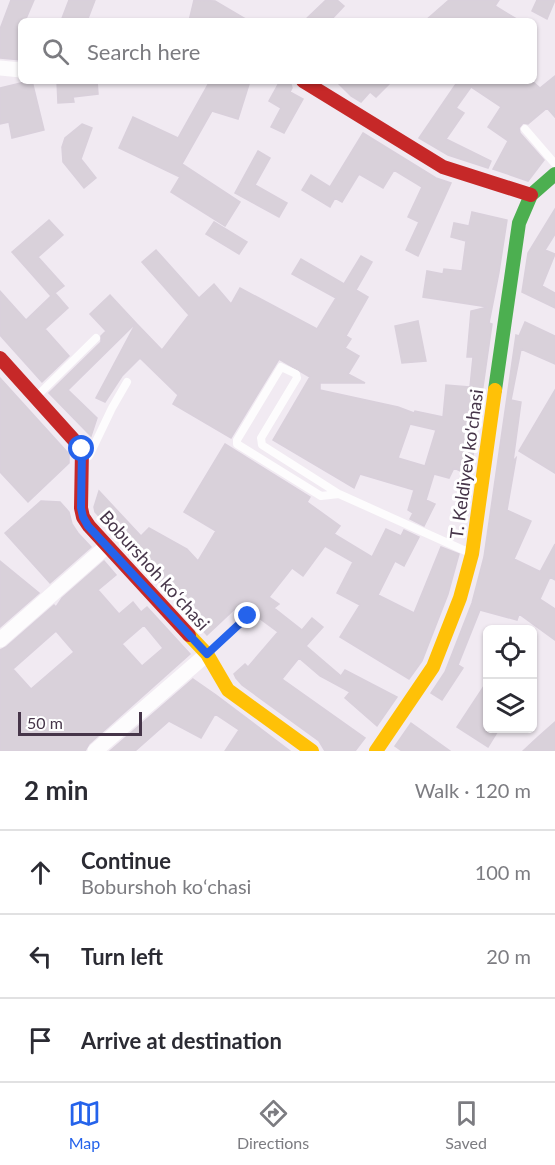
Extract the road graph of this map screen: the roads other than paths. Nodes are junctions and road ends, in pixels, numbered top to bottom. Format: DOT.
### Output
graph roads {
  1 [pos="0,68"];
  2 [pos="18,70"];
  3 [pos="308,84"];
  4 [pos="525,129"];
  5 [pos="555,164"];
  6 [pos="555,174"];
  7 [pos="531,195"];
  8 [pos="96,338"];
  9 [pos="0,358"];
  10 [pos="127,382"];
  11 [pos="36,398"];
  12 [pos="83,468"];
  13 [pos="339,494"];
  14 [pos="107,546"];
  15 [pos="472,554"];
  16 [pos="248,616"];
  17 [pos="0,640"];
  18 [pos="207,654"];
  19 [pos="95,751"];
  20 [pos="312,751"];
  21 [pos="376,751"];
  1 -- 2 [label="street"];
  3 -- 7 [label="street"];
  4 -- 5 [label="lane"];
  6 -- 7 [label="street, T. Keldiyev ko'chasi"];
  7 -- 15 [label="street, T. Keldiyev ko'chasi"];
  8 -- 11 [label="lane"];
  9 -- 11 [label="street, Boburshoh koʻchasi"];
  10 -- 12 [label="lane"];
  11 -- 12 [label="street, Boburshoh koʻchasi"];
  12 -- 14 [label="street, Boburshoh koʻchasi"];
  13 -- 13 [label="lane"];
  13 -- 15 [label="lane"];
  14 -- 17 [label="street"];
  14 -- 18 [label="street, Boburshoh koʻchasi"];
  15 -- 21 [label="street, T. Keldiyev ko'chasi"];
  16 -- 18 [label="lane"];
  18 -- 19 [label="street"];
  18 -- 20 [label="street, Boburshoh koʻchasi"];
}
